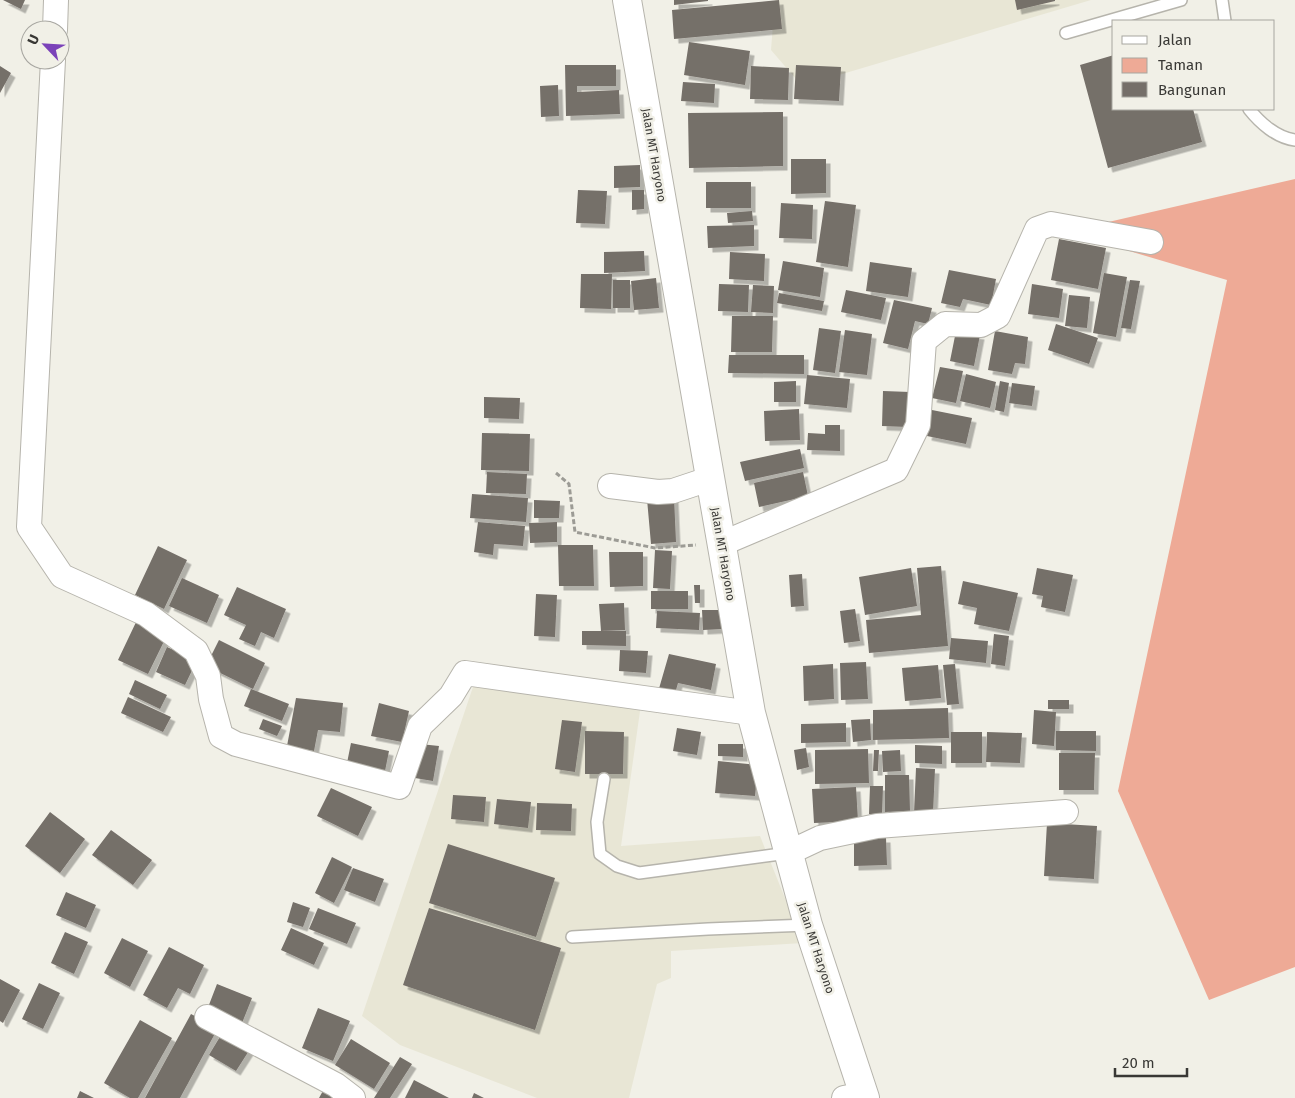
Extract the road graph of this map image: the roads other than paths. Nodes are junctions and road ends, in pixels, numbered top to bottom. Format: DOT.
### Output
graph roads {
  1 [pos="56,0"];
  2 [pos="627,0"];
  3 [pos="1181,0"];
  4 [pos="1222,0"];
  5 [pos="55,20"];
  6 [pos="1225,20"];
  7 [pos="1066,33"];
  8 [pos="52,70"];
  9 [pos="1250,110"];
  10 [pos="1295,140"];
  11 [pos="1151,242"];
  12 [pos="709,479"];
  13 [pos="610,486"];
  14 [pos="721,544"];
  15 [pos="751,713"];
  16 [pos="604,779"];
  17 [pos="1066,812"];
  18 [pos="788,853"];
  19 [pos="808,925"];
  20 [pos="572,937"];
  21 [pos="207,1017"];
  22 [pos="857,1097"];
  23 [pos="353,1098"];
  1 -- 5 [label="street"];
  2 -- 12 [label="main road, Jalan MT Haryono"];
  3 -- 7 [label="lane"];
  4 -- 6 [label="lane"];
  8 -- 15 [label="street"];
  9 -- 10 [label="lane"];
  11 -- 14 [label="street"];
  12 -- 13 [label="street"];
  12 -- 14 [label="main road, Jalan MT Haryono"];
  14 -- 15 [label="main road, Jalan MT Haryono"];
  15 -- 18 [label="main road, Jalan MT Haryono"];
  16 -- 18 [label="lane"];
  17 -- 18 [label="street"];
  18 -- 19 [label="main road, Jalan MT Haryono"];
  19 -- 20 [label="lane"];
  19 -- 22 [label="main road, Jalan MT Haryono"];
  21 -- 23 [label="street"];
}
